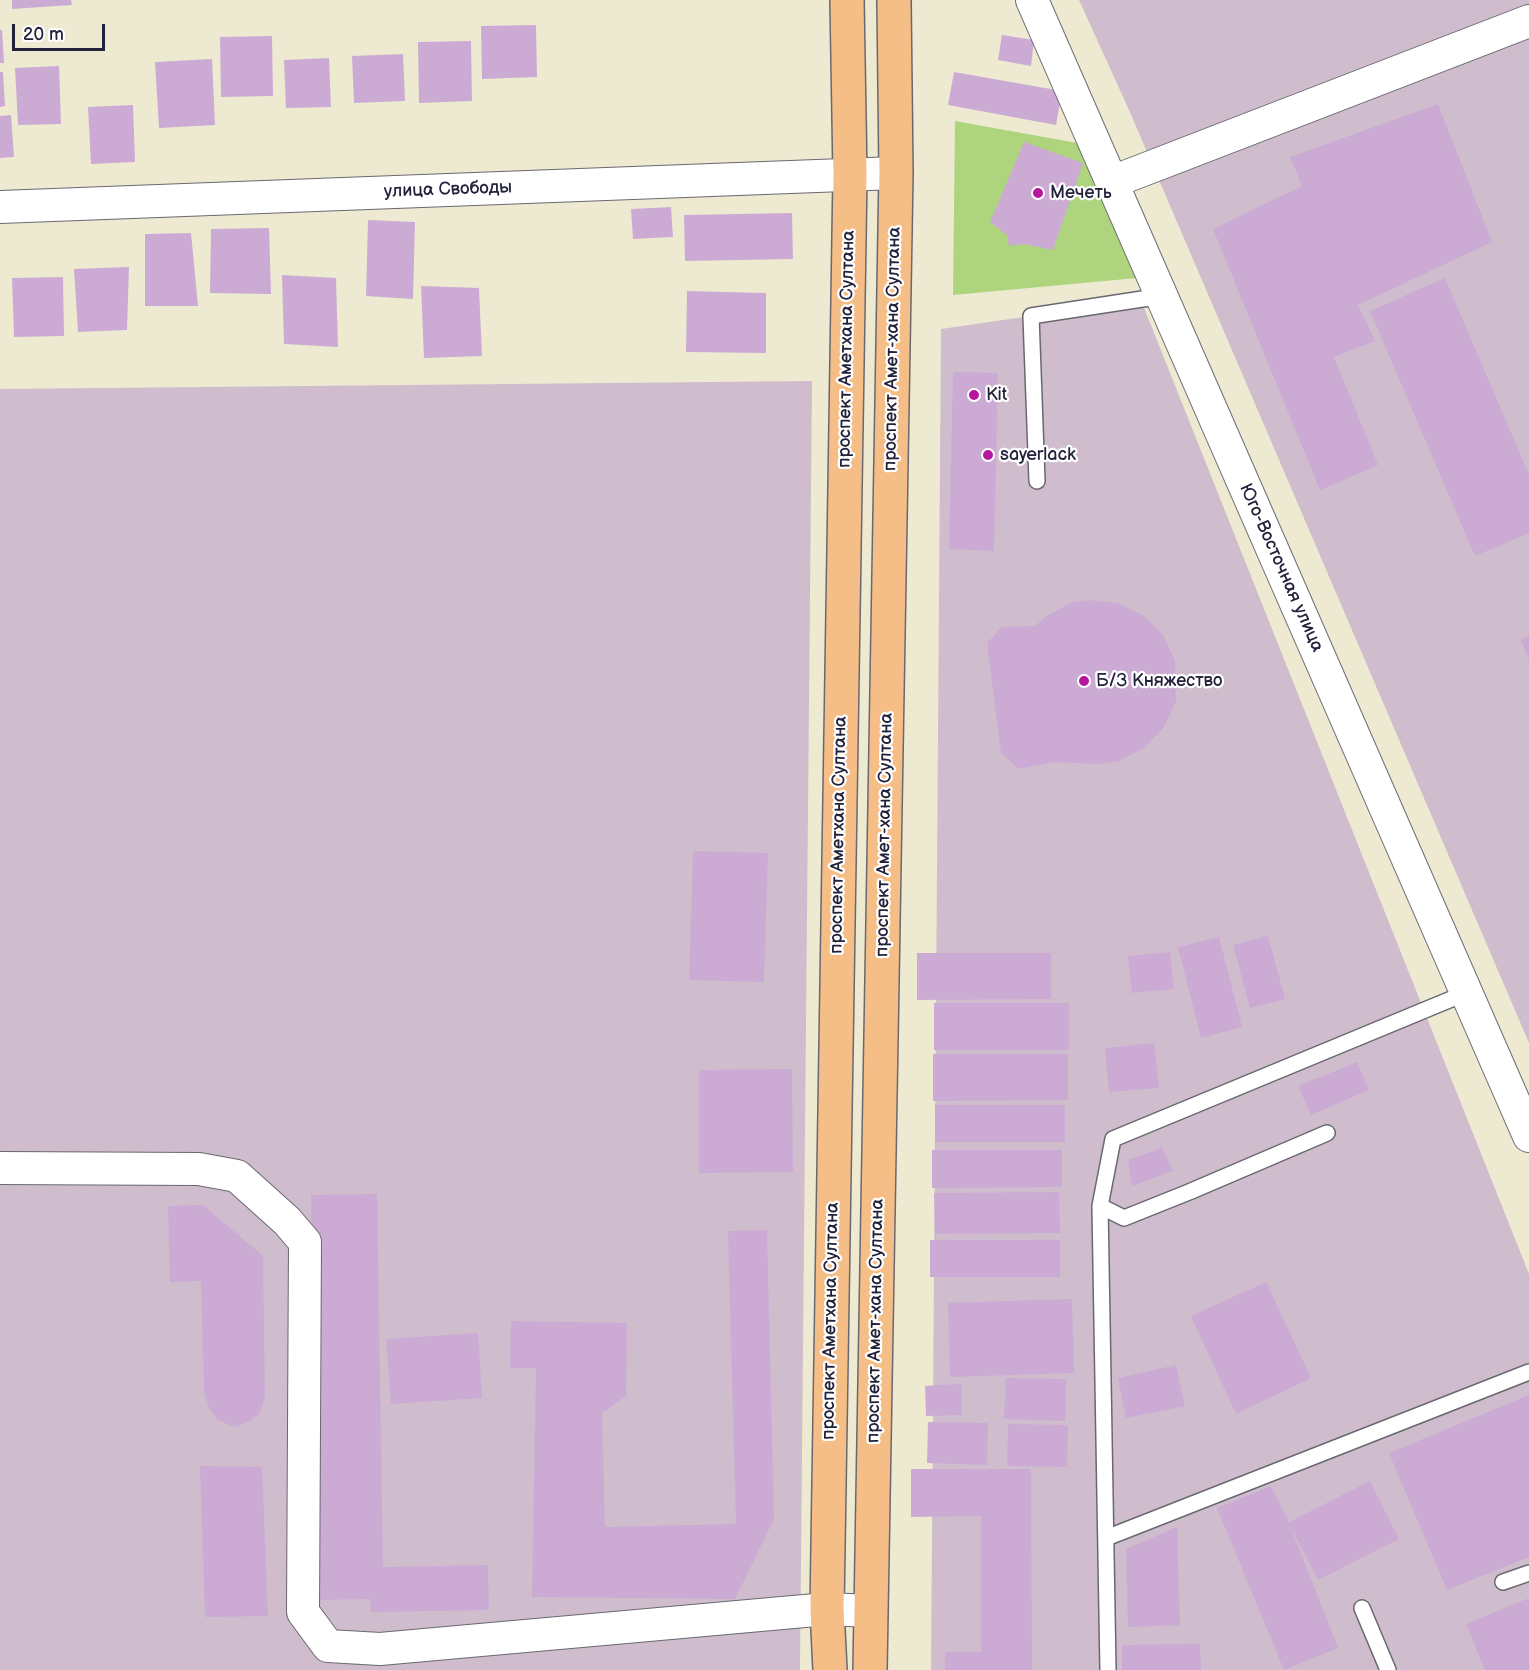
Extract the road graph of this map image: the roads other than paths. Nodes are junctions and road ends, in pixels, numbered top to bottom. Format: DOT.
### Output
graph roads {
  1 [pos="847,0"];
  2 [pos="894,0"];
  3 [pos="1032,0"];
  4 [pos="1529,21"];
  5 [pos="896,173"];
  6 [pos="850,175"];
  7 [pos="1112,182"];
  8 [pos="0,207"];
  9 [pos="1162,296"];
  10 [pos="1037,481"];
  11 [pos="1466,993"];
  12 [pos="1327,1133"];
  13 [pos="1529,1136"];
  14 [pos="0,1168"];
  15 [pos="1100,1206"];
  16 [pos="1529,1372"];
  17 [pos="1106,1538"];
  18 [pos="1529,1573"];
  19 [pos="1503,1582"];
  20 [pos="1362,1608"];
  21 [pos="827,1609"];
  22 [pos="872,1611"];
  23 [pos="830,1670"];
  24 [pos="870,1670"];
  25 [pos="1108,1670"];
  26 [pos="1388,1670"];
  1 -- 6 [label="main road, проспект Аметхана Султана"];
  2 -- 5 [label="main road, проспект Амет-хана Султана"];
  3 -- 7 [label="street, Юго-Восточная улица"];
  4 -- 7 [label="street"];
  5 -- 6 [label="street, улица Свободы"];
  5 -- 22 [label="main road, проспект Амет-хана Султана"];
  6 -- 8 [label="street, улица Свободы"];
  6 -- 21 [label="main road, проспект Аметхана Султана"];
  7 -- 9 [label="street, Юго-Восточная улица"];
  9 -- 10 [label="lane"];
  9 -- 11 [label="street, Юго-Восточная улица"];
  11 -- 13 [label="street, Юго-Восточная улица"];
  11 -- 15 [label="lane"];
  12 -- 15 [label="lane"];
  14 -- 21 [label="street"];
  15 -- 17 [label="lane"];
  16 -- 17 [label="lane"];
  17 -- 25 [label="lane"];
  18 -- 19 [label="lane"];
  20 -- 26 [label="lane"];
  21 -- 22 [label="street"];
  21 -- 23 [label="main road, проспект Аметхана Султана"];
  22 -- 24 [label="main road, проспект Амет-хана Султана"];
}
